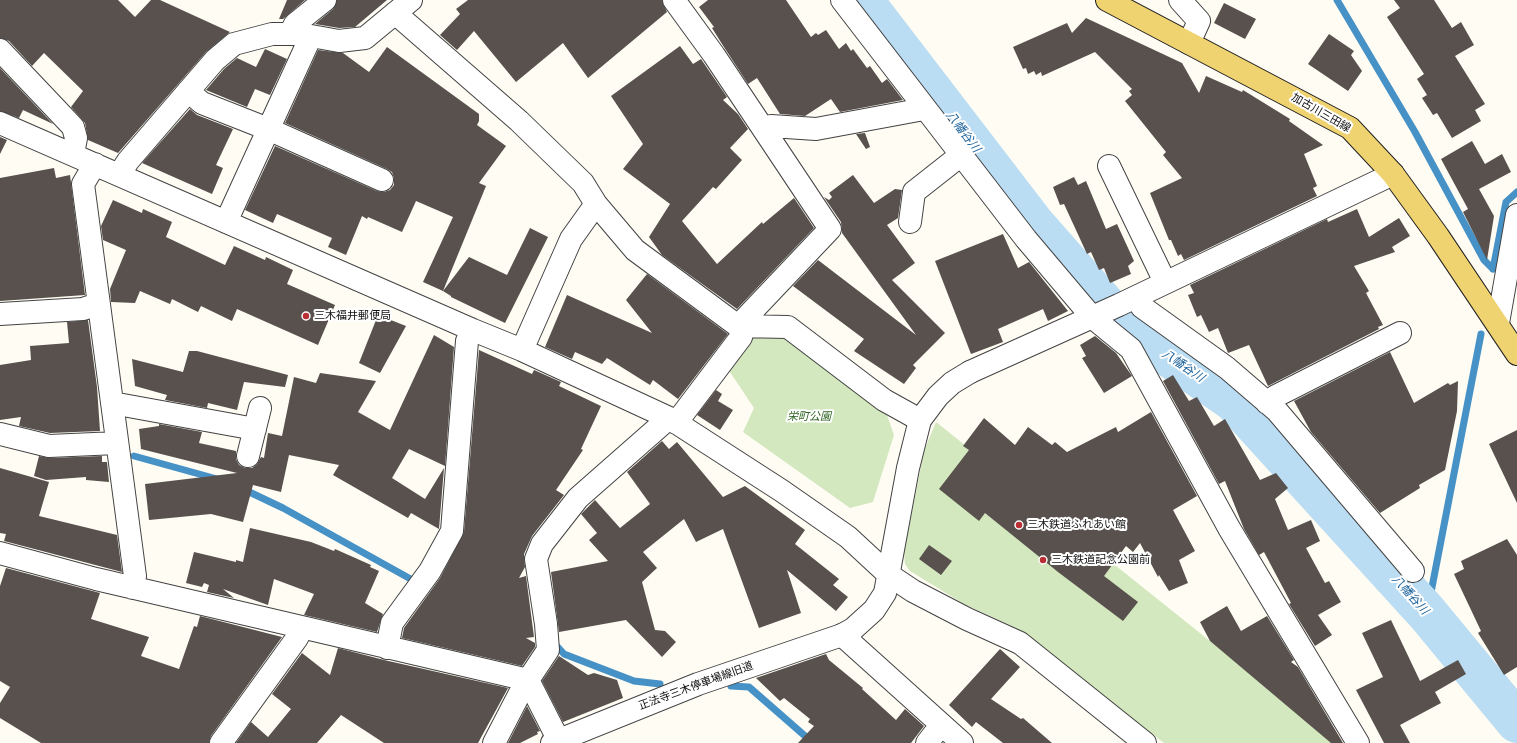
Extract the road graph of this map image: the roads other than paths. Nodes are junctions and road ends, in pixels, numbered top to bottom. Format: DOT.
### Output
graph roads {
  1 [pos="325,0"];
  2 [pos="674,0"];
  3 [pos="842,0"];
  4 [pos="1107,0"];
  5 [pos="1180,0"];
  6 [pos="403,7"];
  7 [pos="300,35"];
  8 [pos="1189,43"];
  9 [pos="0,50"];
  10 [pos="188,91"];
  11 [pos="924,109"];
  12 [pos="0,123"];
  13 [pos="268,129"];
  14 [pos="764,130"];
  15 [pos="73,154"];
  16 [pos="961,155"];
  17 [pos="95,164"];
  18 [pos="1109,166"];
  19 [pos="1393,174"];
  20 [pos="119,175"];
  21 [pos="382,180"];
  22 [pos="596,204"];
  23 [pos="1517,215"];
  24 [pos="226,222"];
  25 [pos="910,222"];
  26 [pos="1165,282"];
  27 [pos="1128,300"];
  28 [pos="98,304"];
  29 [pos="0,314"];
  30 [pos="1092,317"];
  31 [pos="1498,323"];
  32 [pos="741,326"];
  33 [pos="472,330"];
  34 [pos="1400,333"];
  35 [pos="522,350"];
  36 [pos="1517,354"];
  37 [pos="112,403"];
  38 [pos="1267,403"];
  39 [pos="260,408"];
  40 [pos="672,420"];
  41 [pos="920,420"];
  42 [pos="255,430"];
  43 [pos="0,434"];
  44 [pos="117,443"];
  45 [pos="248,456"];
  46 [pos="0,553"];
  47 [pos="1413,571"];
  48 [pos="889,575"];
  49 [pos="133,588"];
  50 [pos="302,628"];
  51 [pos="842,635"];
  52 [pos="387,648"];
  53 [pos="528,680"];
  54 [pos="941,725"];
  55 [pos="555,741"];
  56 [pos="220,743"];
  57 [pos="494,743"];
  58 [pos="927,743"];
  59 [pos="962,743"];
  60 [pos="1145,743"];
  61 [pos="1358,743"];
  1 -- 7 [label="street"];
  2 -- 14 [label="street"];
  3 -- 11 [label="street"];
  4 -- 8 [label="main road, 加古川三田線"];
  5 -- 8 [label="street"];
  6 -- 7 [label="street"];
  6 -- 22 [label="street"];
  7 -- 10 [label="street"];
  7 -- 13 [label="street"];
  8 -- 19 [label="main road, 加古川三田線"];
  9 -- 15 [label="street"];
  10 -- 13 [label="street"];
  10 -- 20 [label="street"];
  11 -- 14 [label="street"];
  11 -- 16 [label="street"];
  12 -- 15 [label="street"];
  13 -- 21 [label="street"];
  13 -- 24 [label="street"];
  14 -- 32 [label="street"];
  15 -- 17 [label="street"];
  16 -- 25 [label="street"];
  16 -- 30 [label="street"];
  17 -- 20 [label="street"];
  17 -- 28 [label="street"];
  18 -- 26 [label="street"];
  19 -- 26 [label="street"];
  19 -- 31 [label="main road, 加古川三田線"];
  20 -- 24 [label="street"];
  22 -- 32 [label="street"];
  22 -- 35 [label="street"];
  23 -- 31 [label="street"];
  24 -- 33 [label="street"];
  26 -- 27 [label="street"];
  27 -- 30 [label="street"];
  27 -- 38 [label="street"];
  28 -- 29 [label="street"];
  28 -- 37 [label="street"];
  30 -- 41 [label="street"];
  30 -- 61 [label="street"];
  31 -- 36 [label="main road, 加古川三田線"];
  32 -- 40 [label="street"];
  32 -- 41 [label="street"];
  33 -- 35 [label="street"];
  33 -- 52 [label="street"];
  34 -- 38 [label="street"];
  35 -- 40 [label="street"];
  37 -- 42 [label="street"];
  37 -- 44 [label="street"];
  38 -- 47 [label="street"];
  39 -- 42 [label="street"];
  40 -- 48 [label="street"];
  40 -- 53 [label="street"];
  41 -- 48 [label="street, 正法寺三木停車場線旧道"];
  42 -- 45 [label="street"];
  43 -- 44 [label="street"];
  44 -- 49 [label="street"];
  46 -- 49 [label="street"];
  48 -- 51 [label="street, 正法寺三木停車場線旧道"];
  48 -- 60 [label="street"];
  49 -- 50 [label="street"];
  50 -- 52 [label="street"];
  50 -- 56 [label="street"];
  51 -- 54 [label="street"];
  51 -- 55 [label="street, 正法寺三木停車場線旧道"];
  52 -- 53 [label="street"];
  53 -- 55 [label="street"];
  53 -- 57 [label="street"];
  54 -- 58 [label="street"];
  54 -- 59 [label="street"];
}
